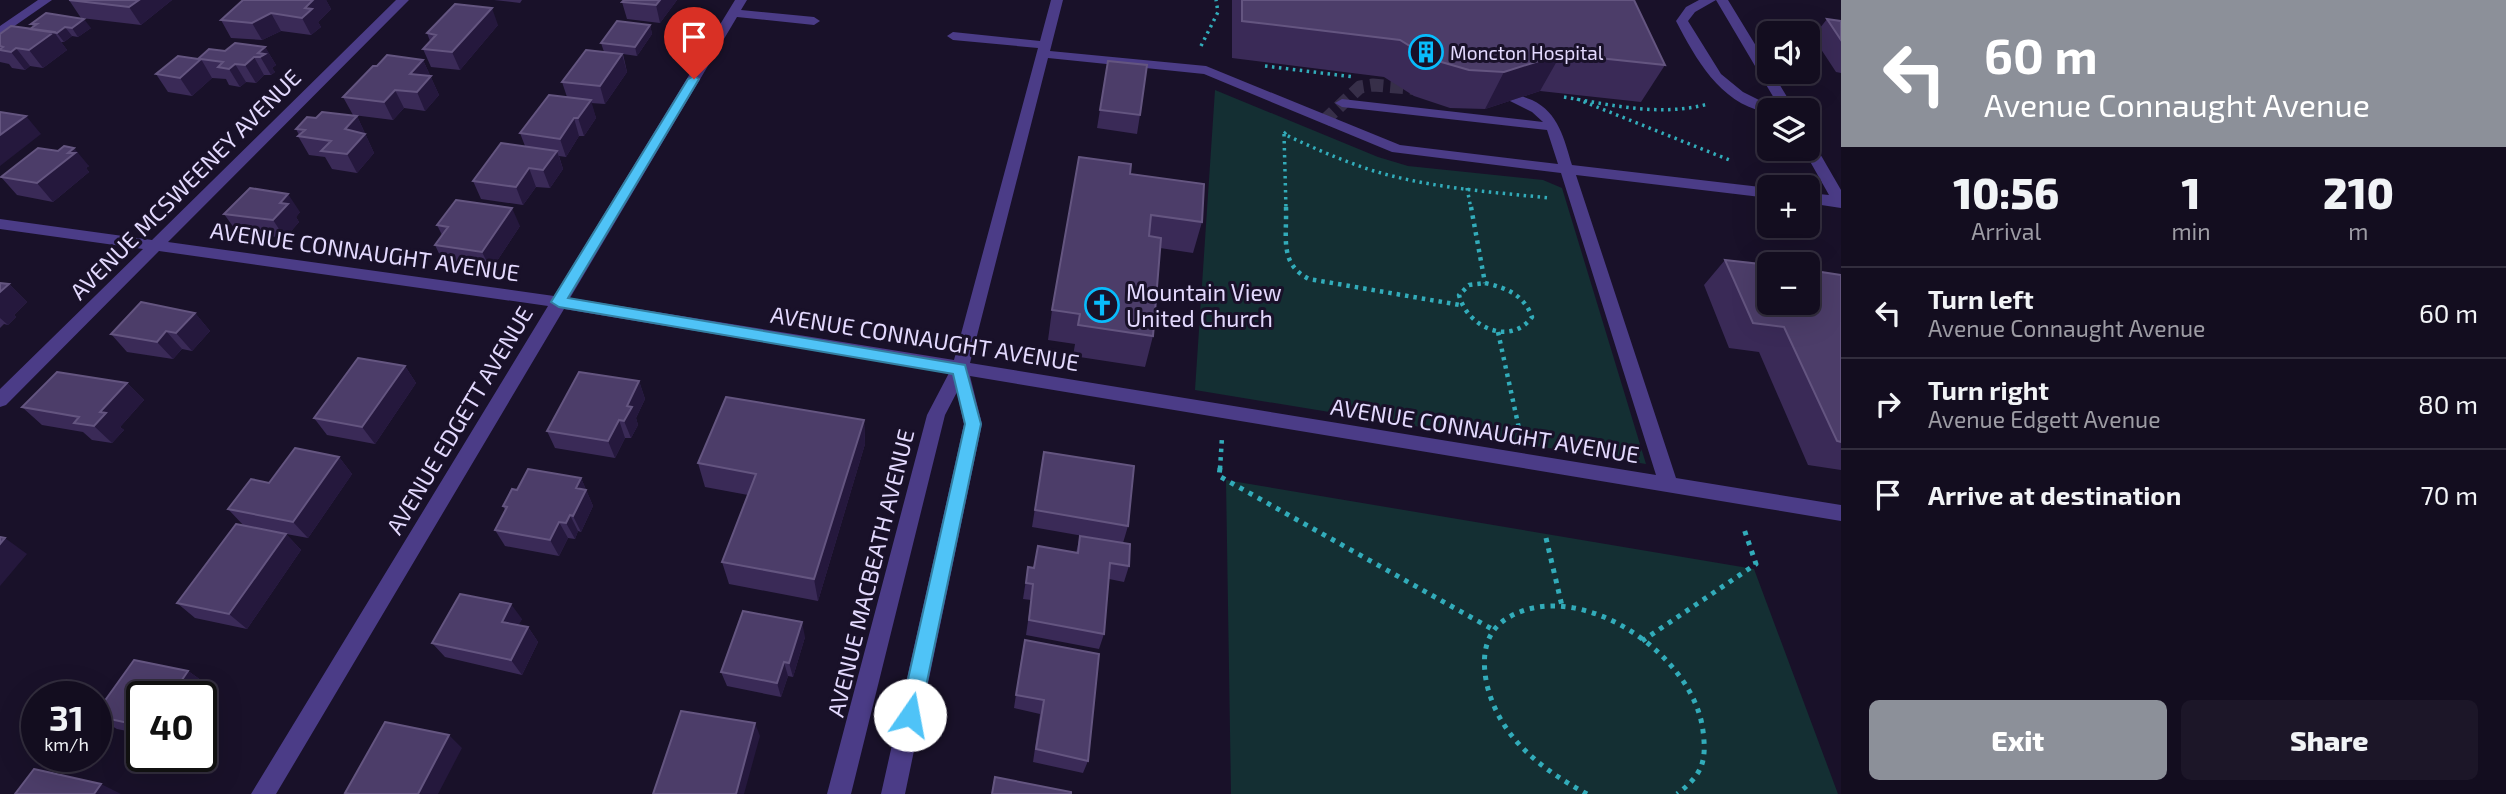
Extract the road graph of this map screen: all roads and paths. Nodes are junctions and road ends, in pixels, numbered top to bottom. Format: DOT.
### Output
graph roads {
  1 [pos="46,0"];
  2 [pos="403,0"];
  3 [pos="1057,0"];
  4 [pos="1216,0"];
  5 [pos="1710,0"];
  6 [pos="1722,0"];
  7 [pos="738,6"];
  8 [pos="814,21"];
  9 [pos="0,32"];
  10 [pos="953,36"];
  11 [pos="1200,48"];
  12 [pos="1045,50"];
  13 [pos="1258,66"];
  14 [pos="1354,77"];
  15 [pos="1515,98"];
  16 [pos="1781,98"];
  17 [pos="1577,99"];
  18 [pos="1718,100"];
  19 [pos="1342,103"];
  20 [pos="1757,103"];
  21 [pos="1533,105"];
  22 [pos="1553,127"];
  23 [pos="1284,134"];
  24 [pos="1817,161"];
  25 [pos="1744,166"];
  26 [pos="1567,169"];
  27 [pos="1467,188"];
  28 [pos="1757,192"];
  29 [pos="1820,200"];
  30 [pos="1840,202"];
  31 [pos="0,224"];
  32 [pos="154,246"];
  33 [pos="1485,283"];
  34 [pos="559,302"];
  35 [pos="1460,305"];
  36 [pos="1498,332"];
  37 [pos="960,369"];
  38 [pos="0,400"];
  39 [pos="1224,412"];
  40 [pos="1527,461"];
  41 [pos="1669,485"];
  42 [pos="1732,495"];
  43 [pos="1841,513"];
  44 [pos="1546,538"];
  45 [pos="1562,606"];
  46 [pos="1492,629"];
  47 [pos="1642,641"];
  48 [pos="263,794"];
  49 [pos="839,794"];
  50 [pos="893,794"];
  51 [pos="1587,794"];
  52 [pos="1677,794"];
  1 -- 9 [label="street"];
  2 -- 32 [label="street, AVENUE MCSWEENEY AVENUE"];
  3 -- 12 [label="street, AVENUE MACBEATH AVENUE"];
  4 -- 11 [label="path"];
  5 -- 20 [label="street"];
  6 -- 16 [label="street"];
  7 -- 8 [label="street"];
  7 -- 34 [label="street, AVENUE EDGETT AVENUE"];
  10 -- 12 [label="street"];
  12 -- 26 [label="street"];
  12 -- 37 [label="street, AVENUE MACBEATH AVENUE"];
  13 -- 14 [label="path"];
  15 -- 21 [label="street"];
  17 -- 18 [label="path"];
  17 -- 21 [label="path"];
  17 -- 25 [label="path"];
  19 -- 22 [label="street"];
  21 -- 22 [label="street"];
  22 -- 26 [label="street"];
  23 -- 35 [label="path"];
  24 -- 30 [label="street"];
  26 -- 28 [label="street"];
  26 -- 41 [label="street"];
  27 -- 33 [label="path"];
  29 -- 30 [label="street"];
  31 -- 32 [label="street, AVENUE CONNAUGHT AVENUE"];
  32 -- 34 [label="street, AVENUE CONNAUGHT AVENUE"];
  32 -- 38 [label="street, AVENUE MCSWEENEY AVENUE"];
  33 -- 35 [label="path"];
  33 -- 36 [label="path"];
  34 -- 37 [label="street, AVENUE CONNAUGHT AVENUE"];
  34 -- 48 [label="street, AVENUE EDGETT AVENUE"];
  35 -- 36 [label="path"];
  36 -- 40 [label="path"];
  37 -- 39 [label="street, AVENUE CONNAUGHT AVENUE"];
  37 -- 49 [label="street, AVENUE MACBEATH AVENUE"];
  37 -- 50 [label="street, AVENUE MACBEATH AVENUE"];
  39 -- 40 [label="street, AVENUE CONNAUGHT AVENUE"];
  39 -- 46 [label="path"];
  40 -- 41 [label="street, AVENUE CONNAUGHT AVENUE"];
  41 -- 42 [label="street, AVENUE CONNAUGHT AVENUE"];
  42 -- 43 [label="street, AVENUE CONNAUGHT AVENUE"];
  42 -- 47 [label="path"];
  44 -- 45 [label="path"];
  45 -- 46 [label="path"];
  45 -- 47 [label="path"];
  46 -- 51 [label="path"];
  47 -- 52 [label="path"];
}
